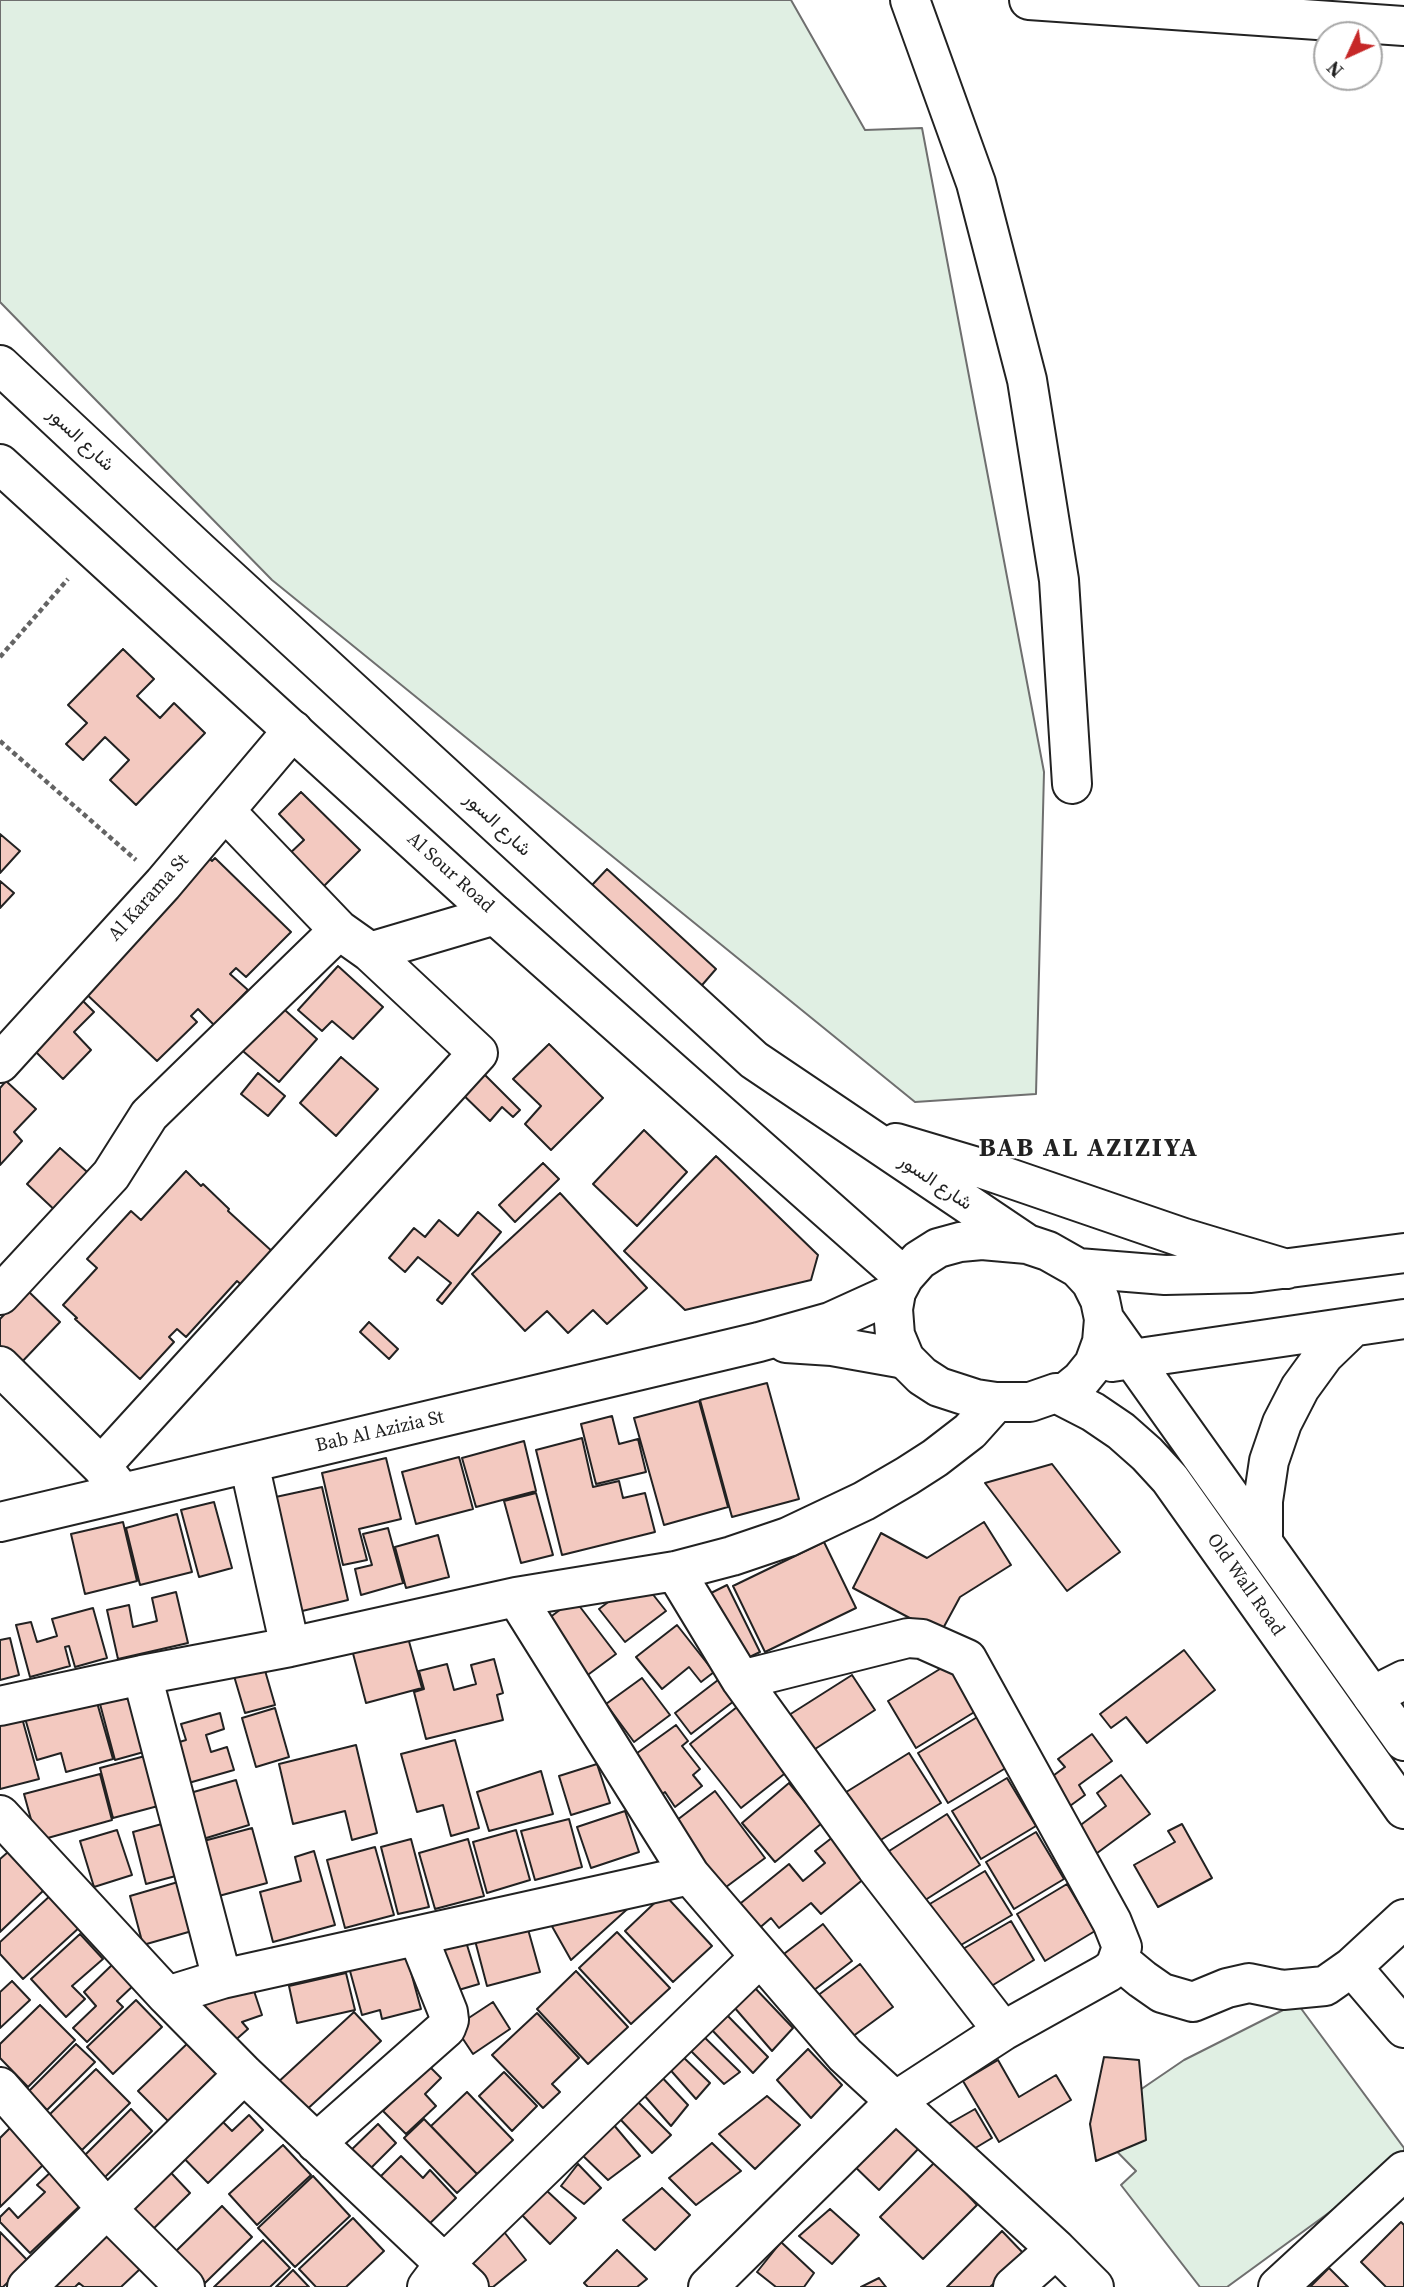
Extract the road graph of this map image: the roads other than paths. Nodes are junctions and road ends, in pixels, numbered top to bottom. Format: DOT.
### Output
graph roads {
  1 [pos="910,0"];
  2 [pos="1029,0"];
  3 [pos="1404,26"];
  4 [pos="0,365"];
  5 [pos="0,464"];
  6 [pos="293,730"];
  7 [pos="1072,784"];
  8 [pos="225,811"];
  9 [pos="495,915"];
  10 [pos="339,930"];
  11 [pos="370,952"];
  12 [pos="0,1063"];
  13 [pos="860,1132"];
  14 [pos="1027,1244"];
  15 [pos="1404,1253"];
  16 [pos="1078,1268"];
  17 [pos="1287,1269"];
  18 [pos="900,1285"];
  19 [pos="0,1295"];
  20 [pos="1104,1319"];
  21 [pos="1404,1319"];
  22 [pos="1353,1327"];
  23 [pos="759,1342"];
  24 [pos="905,1359"];
  25 [pos="1135,1360"];
  26 [pos="1094,1364"];
  27 [pos="0,1366"];
  28 [pos="1056,1393"];
  29 [pos="996,1402"];
  30 [pos="248,1463"];
  31 [pos="112,1479"];
  32 [pos="0,1522"];
  33 [pos="1263,1541"];
  34 [pos="675,1571"];
  35 [pos="516,1597"];
  36 [pos="290,1647"];
  37 [pos="142,1675"];
  38 [pos="741,1680"];
  39 [pos="1388,1688"];
  40 [pos="0,1706"];
  41 [pos="1404,1741"];
  42 [pos="1404,1809"];
  43 [pos="0,1815"];
  44 [pos="690,1875"];
  45 [pos="1404,1919"];
  46 [pos="418,1937"];
  47 [pos="760,1957"];
  48 [pos="1119,1960"];
  49 [pos="1352,1967"];
  50 [pos="222,1979"];
  51 [pos="167,1996"];
  52 [pos="1404,2028"];
  53 [pos="1003,2031"];
  54 [pos="244,2074"];
  55 [pos="0,2087"];
  56 [pos="897,2100"];
  57 [pos="316,2143"];
  58 [pos="1404,2171"];
  59 [pos="106,2208"];
  60 [pos="1056,2249"];
  61 [pos="447,2279"];
  62 [pos="27,2287"];
  63 [pos="185,2287"];
  64 [pos="708,2287"];
  65 [pos="1013,2287"];
  66 [pos="1094,2287"];
  67 [pos="1278,2287"];
  1 -- 7 [label="street"];
  2 -- 3 [label="street"];
  4 -- 13 [label="street, شارع السور"];
  5 -- 6 [label="street, Al Sour Road"];
  6 -- 8 [label="street, Al Karama St"];
  6 -- 9 [label="street, Al Sour Road"];
  8 -- 10 [label="street"];
  8 -- 12 [label="street, Al Karama St"];
  9 -- 11 [label="street"];
  9 -- 18 [label="street, Al Sour Road"];
  10 -- 11 [label="street"];
  10 -- 19 [label="street"];
  11 -- 31 [label="street"];
  13 -- 14 [label="street, شارع السور"];
  13 -- 17 [label="street"];
  14 -- 16 [label="street"];
  14 -- 18 [label="street"];
  15 -- 17 [label="street"];
  16 -- 17 [label="street"];
  16 -- 20 [label="street"];
  18 -- 23 [label="street, Bab Al Azizia St"];
  18 -- 24 [label="street"];
  20 -- 25 [label="street, Old Wall Road"];
  20 -- 26 [label="street"];
  21 -- 22 [label="street"];
  22 -- 25 [label="street"];
  22 -- 33 [label="street"];
  23 -- 24 [label="street, Bab Al Azizia St"];
  23 -- 30 [label="street, Bab Al Azizia St"];
  24 -- 29 [label="street"];
  25 -- 26 [label="street"];
  25 -- 33 [label="street, Old Wall Road"];
  26 -- 28 [label="street"];
  27 -- 31 [label="street"];
  28 -- 29 [label="street"];
  28 -- 42 [label="street, Old Wall Road"];
  29 -- 34 [label="street"];
  30 -- 31 [label="street, Bab Al Azizia St"];
  30 -- 36 [label="street"];
  31 -- 32 [label="street, Bab Al Azizia St"];
  33 -- 39 [label="street, Old Wall Road"];
  34 -- 35 [label="street"];
  34 -- 38 [label="street"];
  35 -- 36 [label="street"];
  35 -- 44 [label="street"];
  36 -- 37 [label="street"];
  37 -- 40 [label="street"];
  37 -- 50 [label="street"];
  38 -- 48 [label="street"];
  38 -- 53 [label="street"];
  39 -- 41 [label="street, Old Wall Road"];
  43 -- 51 [label="street"];
  44 -- 46 [label="street"];
  44 -- 47 [label="street"];
  45 -- 49 [label="street"];
  46 -- 50 [label="street"];
  46 -- 57 [label="street"];
  47 -- 56 [label="street"];
  47 -- 61 [label="street"];
  48 -- 49 [label="street"];
  48 -- 53 [label="street"];
  49 -- 52 [label="street"];
  50 -- 51 [label="street"];
  51 -- 54 [label="street"];
  53 -- 56 [label="street"];
  54 -- 57 [label="street"];
  54 -- 59 [label="street"];
  55 -- 59 [label="street"];
  56 -- 60 [label="street"];
  56 -- 64 [label="street"];
  57 -- 61 [label="street"];
  58 -- 67 [label="street"];
  59 -- 62 [label="street"];
  59 -- 63 [label="street"];
  60 -- 65 [label="street"];
  60 -- 66 [label="street"];
}
